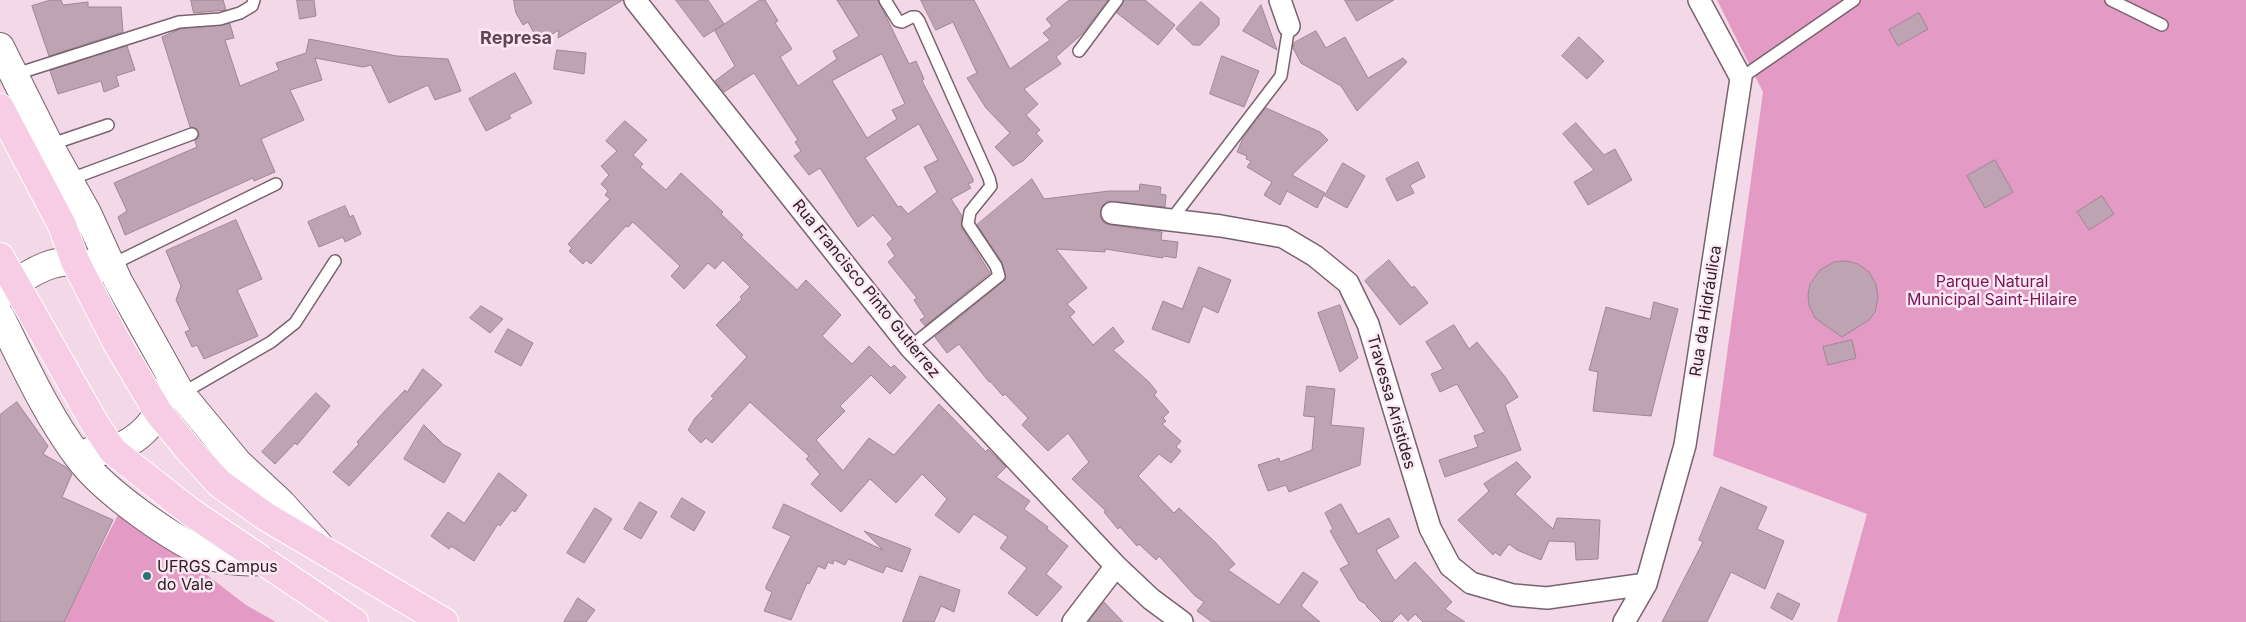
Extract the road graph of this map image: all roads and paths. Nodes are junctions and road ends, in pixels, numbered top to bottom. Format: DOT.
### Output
graph roads {
  1 [pos="254,0"];
  2 [pos="635,0"];
  3 [pos="885,0"];
  4 [pos="1117,0"];
  5 [pos="1280,0"];
  6 [pos="1699,0"];
  7 [pos="1854,0"];
  8 [pos="2111,0"];
  9 [pos="2162,24"];
  10 [pos="1288,26"];
  11 [pos="0,46"];
  12 [pos="1080,51"];
  13 [pos="13,75"];
  14 [pos="1741,78"];
  15 [pos="0,108"];
  16 [pos="108,125"];
  17 [pos="192,134"];
  18 [pos="49,145"];
  19 [pos="68,180"];
  20 [pos="276,184"];
  21 [pos="1112,213"];
  22 [pos="1170,220"];
  23 [pos="0,257"];
  24 [pos="75,261"];
  25 [pos="335,261"];
  26 [pos="114,273"];
  27 [pos="7,290"];
  28 [pos="0,316"];
  29 [pos="910,347"];
  30 [pos="11,358"];
  31 [pos="165,367"];
  32 [pos="181,394"];
  33 [pos="158,412"];
  34 [pos="65,439"];
  35 [pos="113,451"];
  36 [pos="320,547"];
  37 [pos="264,561"];
  38 [pos="1116,566"];
  39 [pos="1646,584"];
  40 [pos="354,622"];
  41 [pos="444,622"];
  42 [pos="1073,622"];
  43 [pos="1182,622"];
  44 [pos="1624,622"];
  1 -- 13 [label="lane"];
  2 -- 29 [label="street, Rua Francisco Pinto Gutierrez"];
  3 -- 29 [label="lane"];
  4 -- 12 [label="lane"];
  5 -- 10 [label="street"];
  6 -- 14 [label="street"];
  7 -- 14 [label="lane"];
  8 -- 9 [label="lane"];
  10 -- 22 [label="lane"];
  11 -- 13 [label="main road"];
  13 -- 18 [label="main road"];
  14 -- 39 [label="street, Rua da Hidráulica"];
  15 -- 24 [label="main road"];
  16 -- 18 [label="lane"];
  17 -- 19 [label="lane"];
  18 -- 19 [label="main road"];
  19 -- 26 [label="main road"];
  20 -- 26 [label="lane"];
  21 -- 22 [label="street, Travessa Aristides"];
  22 -- 39 [label="street, Travessa Aristides"];
  23 -- 27 [label="main road"];
  24 -- 26 [label="main road"];
  24 -- 27 [label="main road"];
  24 -- 33 [label="main road"];
  25 -- 32 [label="lane"];
  26 -- 31 [label="main road"];
  27 -- 35 [label="main road"];
  28 -- 30 [label="main road"];
  29 -- 38 [label="street, Rua Francisco Pinto Gutierrez"];
  30 -- 34 [label="main road"];
  31 -- 32 [label="main road"];
  31 -- 33 [label="main road"];
  32 -- 36 [label="main road"];
  33 -- 35 [label="main road"];
  33 -- 36 [label="main road"];
  34 -- 35 [label="main road"];
  34 -- 37 [label="main road"];
  35 -- 37 [label="main road"];
  36 -- 41 [label="main road"];
  37 -- 40 [label="main road"];
  38 -- 42 [label="street"];
  38 -- 43 [label="street, Rua Francisco Pinto Gutierrez"];
  39 -- 44 [label="street, Rua da Hidráulica"];
}
